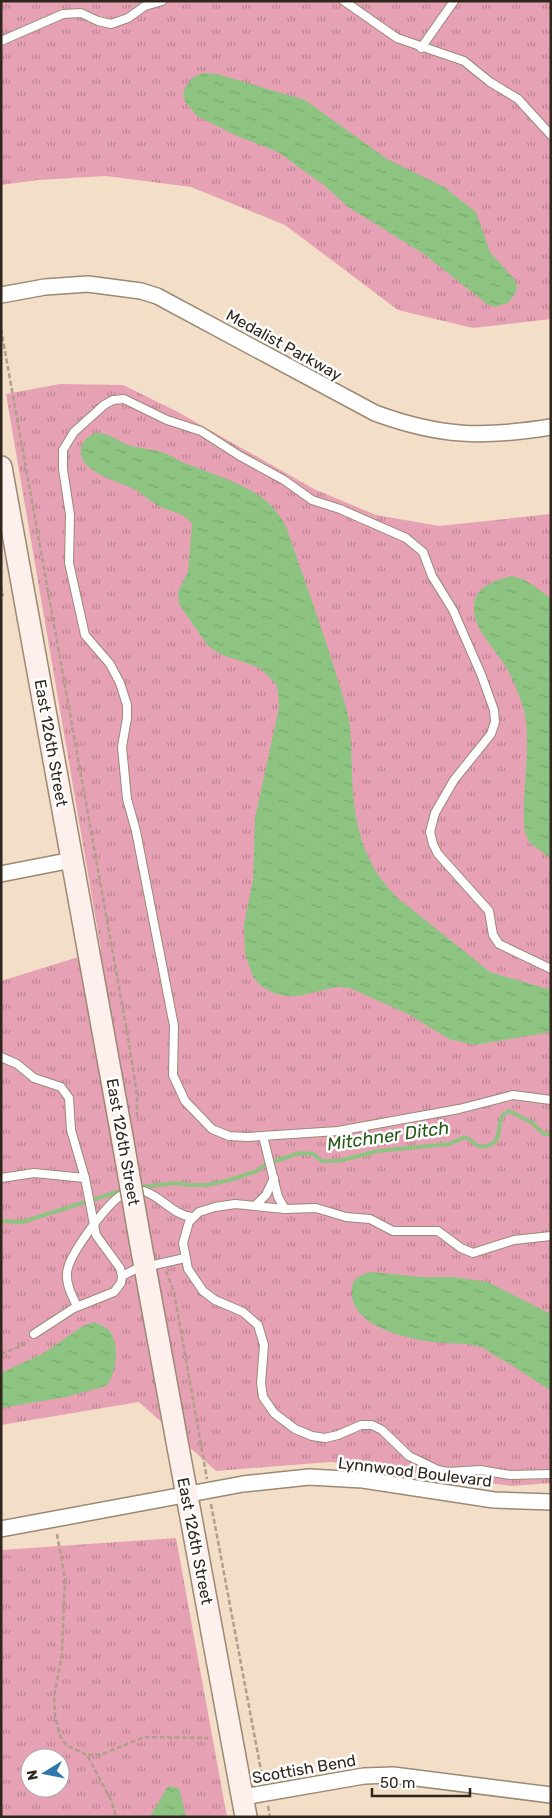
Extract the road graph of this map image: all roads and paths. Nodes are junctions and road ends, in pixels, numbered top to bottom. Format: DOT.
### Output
graph roads {
  1 [pos="162,1"];
  2 [pos="344,1"];
  3 [pos="454,1"];
  4 [pos="1,41"];
  5 [pos="421,48"];
  6 [pos="551,135"];
  7 [pos="1,295"];
  8 [pos="1,329"];
  9 [pos="551,426"];
  10 [pos="1,467"];
  11 [pos="1,586"];
  12 [pos="3,596"];
  13 [pos="72,860"];
  14 [pos="1,874"];
  15 [pos="551,969"];
  16 [pos="1,1056"];
  17 [pos="551,1100"];
  18 [pos="137,1119"];
  19 [pos="263,1136"];
  20 [pos="1,1178"];
  21 [pos="85,1178"];
  22 [pos="274,1178"];
  23 [pos="144,1191"];
  24 [pos="120,1196"];
  25 [pos="255,1206"];
  26 [pos="285,1208"];
  27 [pos="192,1218"];
  28 [pos="94,1226"];
  29 [pos="551,1236"];
  30 [pos="185,1258"];
  31 [pos="154,1265"];
  32 [pos="122,1276"];
  33 [pos="77,1306"];
  34 [pos="34,1334"];
  35 [pos="1,1354"];
  36 [pos="551,1474"];
  37 [pos="209,1491"];
  38 [pos="186,1495"];
  39 [pos="551,1502"];
  40 [pos="1,1529"];
  41 [pos="57,1534"];
  42 [pos="208,1738"];
  43 [pos="87,1755"];
  44 [pos="266,1793"];
  45 [pos="551,1795"];
  46 [pos="245,1807"];
  47 [pos="116,1817"];
  48 [pos="270,1817"];
  1 -- 4 [label="lane"];
  2 -- 5 [label="lane"];
  3 -- 5 [label="lane"];
  5 -- 6 [label="lane"];
  7 -- 9 [label="street, Medalist Parkway"];
  8 -- 18 [label="path"];
  10 -- 13 [label="street, East 126th Street"];
  11 -- 12 [label="path"];
  13 -- 14 [label="street"];
  13 -- 31 [label="street, East 126th Street, bridge"];
  15 -- 19 [label="lane"];
  16 -- 21 [label="lane"];
  17 -- 19 [label="lane"];
  19 -- 22 [label="lane"];
  20 -- 21 [label="lane"];
  21 -- 28 [label="lane"];
  22 -- 25 [label="lane"];
  22 -- 26 [label="lane"];
  23 -- 27 [label="lane"];
  24 -- 28 [label="lane"];
  25 -- 26 [label="lane"];
  25 -- 27 [label="lane"];
  26 -- 29 [label="lane"];
  27 -- 30 [label="lane"];
  28 -- 32 [label="lane"];
  28 -- 33 [label="lane"];
  30 -- 31 [label="lane"];
  30 -- 36 [label="lane"];
  31 -- 32 [label="lane"];
  31 -- 37 [label="path"];
  31 -- 38 [label="street, East 126th Street"];
  32 -- 33 [label="lane"];
  33 -- 34 [label="lane"];
  34 -- 35 [label="path"];
  37 -- 38 [label="street, Lynnwood Boulevard"];
  37 -- 39 [label="street, Lynnwood Boulevard"];
  37 -- 44 [label="path"];
  38 -- 40 [label="street, Lynnwood Boulevard"];
  38 -- 46 [label="street, East 126th Street"];
  41 -- 43 [label="path"];
  42 -- 43 [label="path"];
  43 -- 47 [label="path"];
  44 -- 45 [label="street, Scottish Bend"];
  44 -- 46 [label="street, Scottish Bend"];
  44 -- 48 [label="path"];
}
